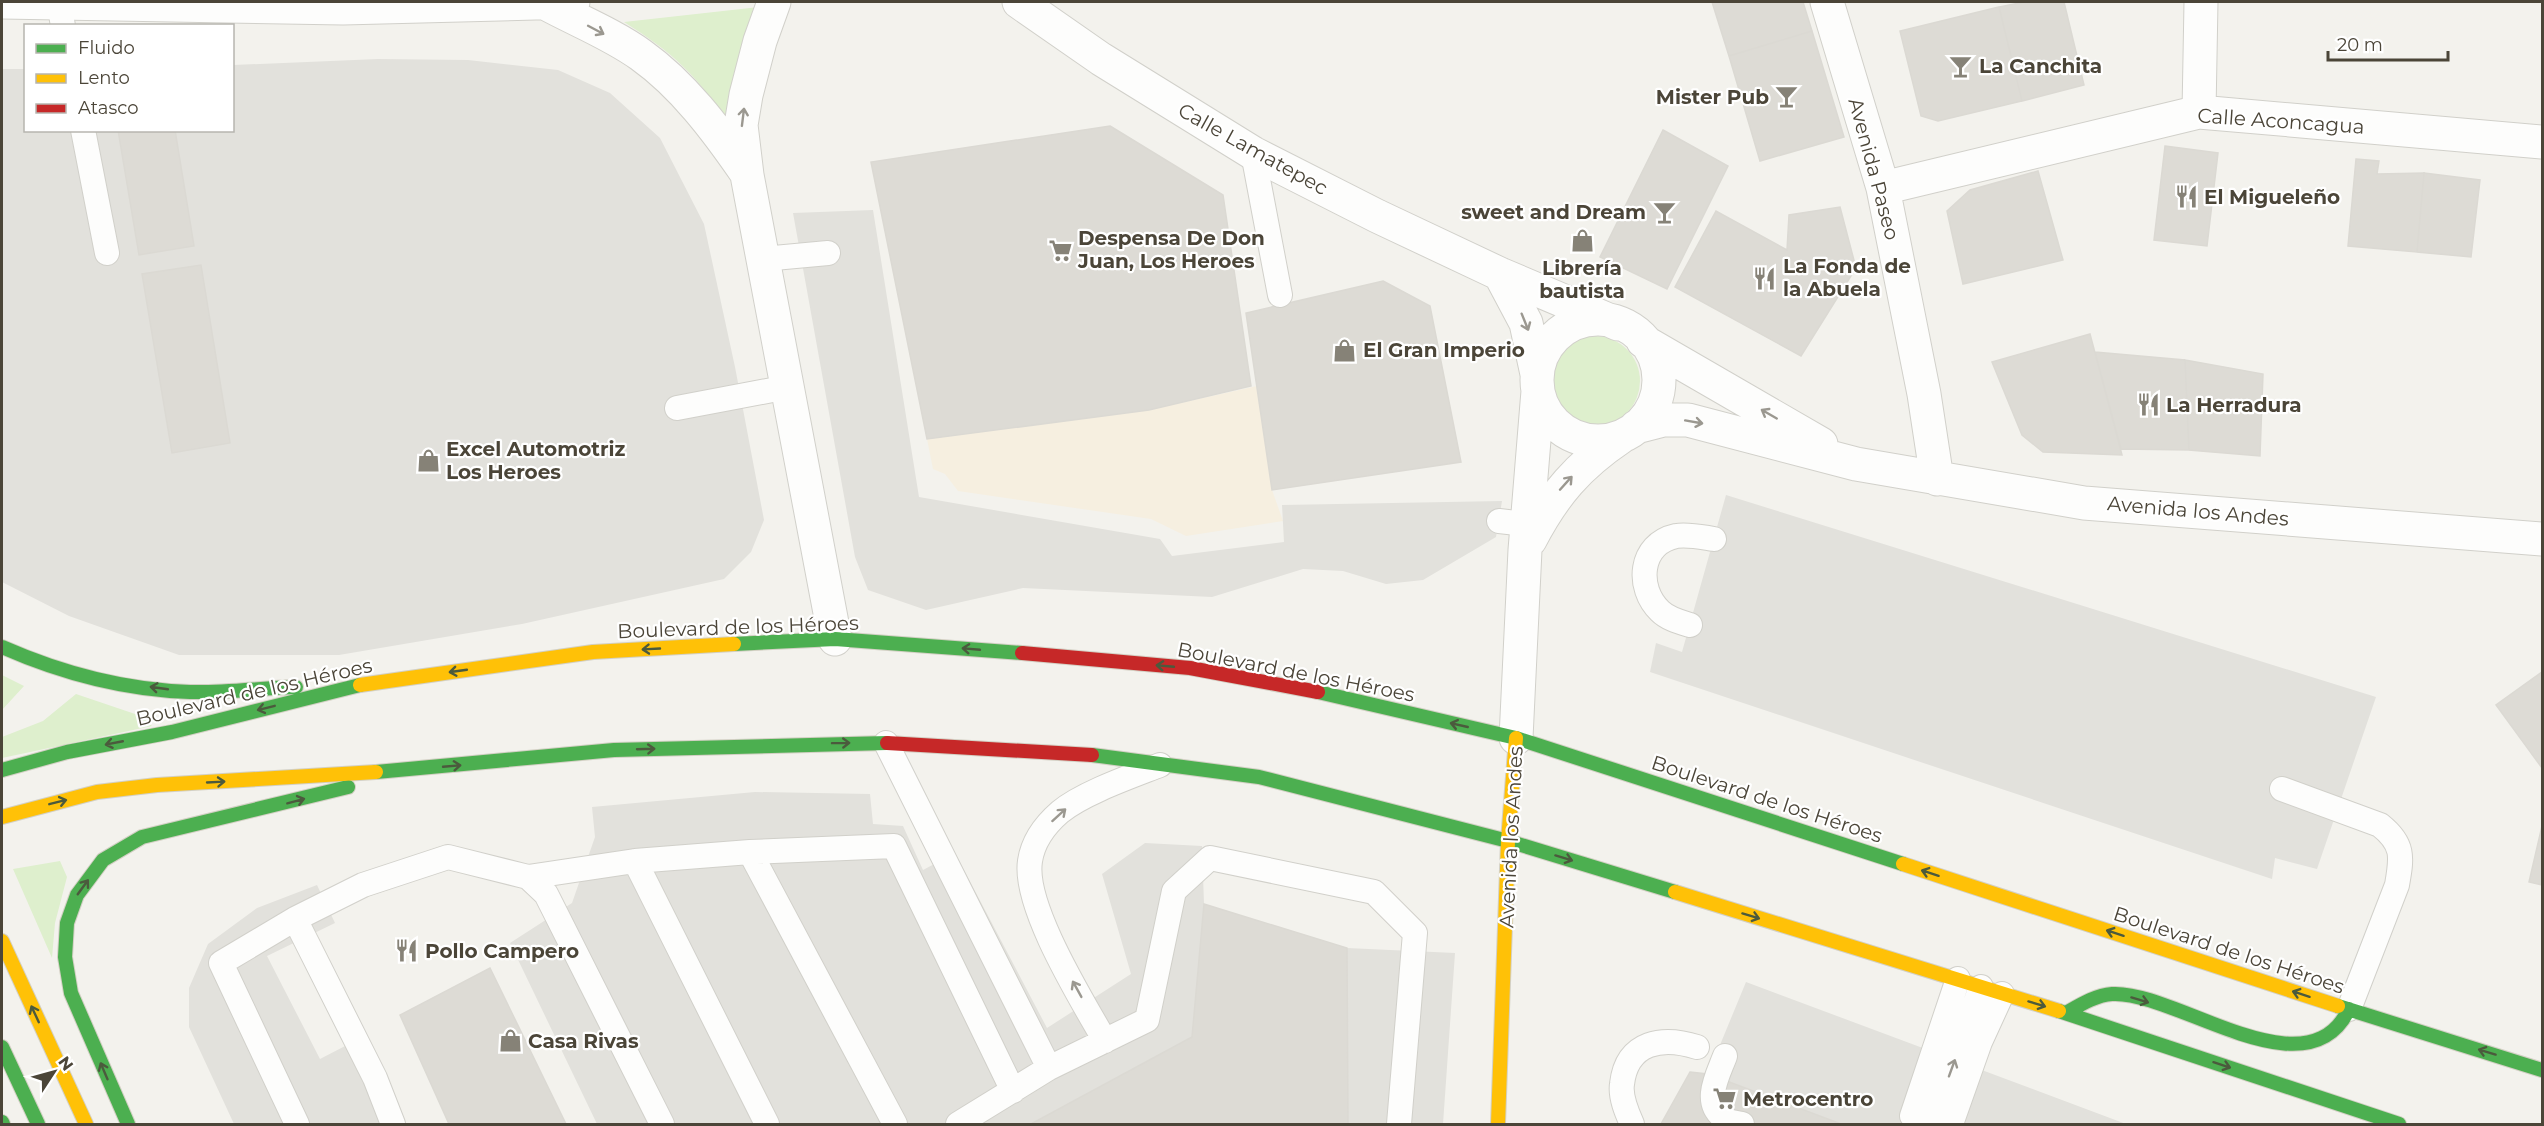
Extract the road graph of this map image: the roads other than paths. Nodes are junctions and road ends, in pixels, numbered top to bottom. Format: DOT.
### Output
graph roads {
  1 [pos="2,2"];
  2 [pos="559,2"];
  3 [pos="774,2"];
  4 [pos="1019,2"];
  5 [pos="1827,2"];
  6 [pos="2201,2"];
  7 [pos="61,14"];
  8 [pos="2199,112"];
  9 [pos="83,132"];
  10 [pos="2542,142"];
  11 [pos="1253,153"];
  12 [pos="747,175"];
  13 [pos="1882,188"];
  14 [pos="828,252"];
  15 [pos="107,253"];
  16 [pos="763,260"];
  17 [pos="1500,274"];
  18 [pos="1280,295"];
  19 [pos="1630,332"];
  20 [pos="1537,381"];
  21 [pos="788,387"];
  22 [pos="677,408"];
  23 [pos="1632,430"];
  24 [pos="1856,464"];
  25 [pos="1937,480"];
  26 [pos="1516,532"];
  27 [pos="1713,539"];
  28 [pos="2542,539"];
  29 [pos="1690,625"];
  30 [pos="835,639"];
  31 [pos="2,647"];
  32 [pos="364,684"];
  33 [pos="1516,738"];
  34 [pos="886,743"];
  35 [pos="1162,764"];
  36 [pos="2,770"];
  37 [pos="412,770"];
  38 [pos="2283,789"];
  39 [pos="2,817"];
  40 [pos="1508,841"];
  41 [pos="750,852"];
  42 [pos="635,861"];
  43 [pos="528,877"];
  44 [pos="295,919"];
  45 [pos="2,941"];
  46 [pos="1958,979"];
  47 [pos="1991,990"];
  48 [pos="2349,1009"];
  49 [pos="2066,1013"];
  50 [pos="1105,1041"];
  51 [pos="2,1047"];
  52 [pos="1697,1047"];
  53 [pos="1725,1056"];
  54 [pos="1049,1068"];
  55 [pos="2542,1070"];
  56 [pos="1013,1091"];
  57 [pos="1932,1121"];
  58 [pos="38,1125"];
  59 [pos="86,1125"];
  60 [pos="128,1125"];
  61 [pos="297,1125"];
  62 [pos="393,1125"];
  63 [pos="662,1125"];
  64 [pos="767,1125"];
  65 [pos="895,1125"];
  66 [pos="958,1125"];
  67 [pos="1399,1125"];
  68 [pos="1498,1125"];
  69 [pos="1632,1125"];
  70 [pos="1742,1125"];
  71 [pos="2399,1125"];
  1 -- 7 [label="street"];
  2 -- 7 [label="street"];
  2 -- 12 [label="street, one-way"];
  12 -- 3 [label="street, one-way"];
  4 -- 11 [label="street, Calle Lamatepec"];
  5 -- 13 [label="street, Avenida Paseo"];
  6 -- 8 [label="street"];
  8 -- 10 [label="street, Calle Aconcagua"];
  8 -- 13 [label="street, Calle Aconcagua"];
  9 -- 15 [label="lane"];
  11 -- 17 [label="street, Calle Lamatepec"];
  11 -- 18 [label="lane"];
  12 -- 16 [label="street"];
  13 -- 25 [label="street, Avenida Paseo"];
  14 -- 16 [label="lane"];
  16 -- 21 [label="street"];
  17 -- 19 [label="street, Calle Lamatepec"];
  17 -- 20 [label="street, one-way"];
  19 -- 20 [label="street"];
  19 -- 23 [label="street"];
  24 -- 19 [label="street, Avenida los Andes, one-way"];
  20 -- 23 [label="street"];
  20 -- 26 [label="street, Avenida los Andes"];
  21 -- 22 [label="lane"];
  21 -- 30 [label="street"];
  23 -- 24 [label="street, Avenida los Andes, one-way"];
  26 -- 23 [label="street, Avenida los Andes, one-way"];
  24 -- 25 [label="street, Avenida los Andes"];
  25 -- 28 [label="street, Avenida los Andes"];
  26 -- 33 [label="street, Avenida los Andes"];
  27 -- 29 [label="lane"];
  30 -- 32 [label="main road, Boulevard de los Héroes, one-way"];
  33 -- 30 [label="main road, Boulevard de los Héroes, one-way"];
  32 -- 31 [label="main road, one-way"];
  32 -- 36 [label="main road, Boulevard de los Héroes, one-way"];
  33 -- 40 [label="main road, Avenida los Andes"];
  48 -- 33 [label="main road, Boulevard de los Héroes, one-way"];
  34 -- 35 [label="main road"];
  37 -- 34 [label="main road, one-way"];
  34 -- 54 [label="lane"];
  35 -- 40 [label="main road"];
  50 -- 35 [label="lane, one-way"];
  39 -- 37 [label="main road, one-way"];
  60 -- 37 [label="main road, one-way"];
  38 -- 48 [label="lane"];
  40 -- 46 [label="main road, one-way"];
  40 -- 68 [label="main road, Avenida los Andes"];
  41 -- 42 [label="lane"];
  41 -- 56 [label="lane"];
  41 -- 65 [label="lane"];
  42 -- 43 [label="lane"];
  42 -- 64 [label="lane"];
  43 -- 44 [label="lane"];
  43 -- 63 [label="lane"];
  44 -- 61 [label="lane"];
  44 -- 62 [label="lane"];
  59 -- 45 [label="main road, one-way"];
  46 -- 47 [label="main road"];
  46 -- 57 [label="lane"];
  47 -- 49 [label="main road, one-way"];
  57 -- 47 [label="lane, one-way"];
  49 -- 48 [label="main road, one-way"];
  55 -- 48 [label="main road, Boulevard de los Héroes, one-way"];
  49 -- 71 [label="main road, one-way"];
  50 -- 54 [label="lane"];
  50 -- 67 [label="lane"];
  51 -- 58 [label="main road"];
  52 -- 69 [label="lane"];
  53 -- 70 [label="lane"];
  54 -- 56 [label="lane"];
  56 -- 66 [label="lane"];
}
